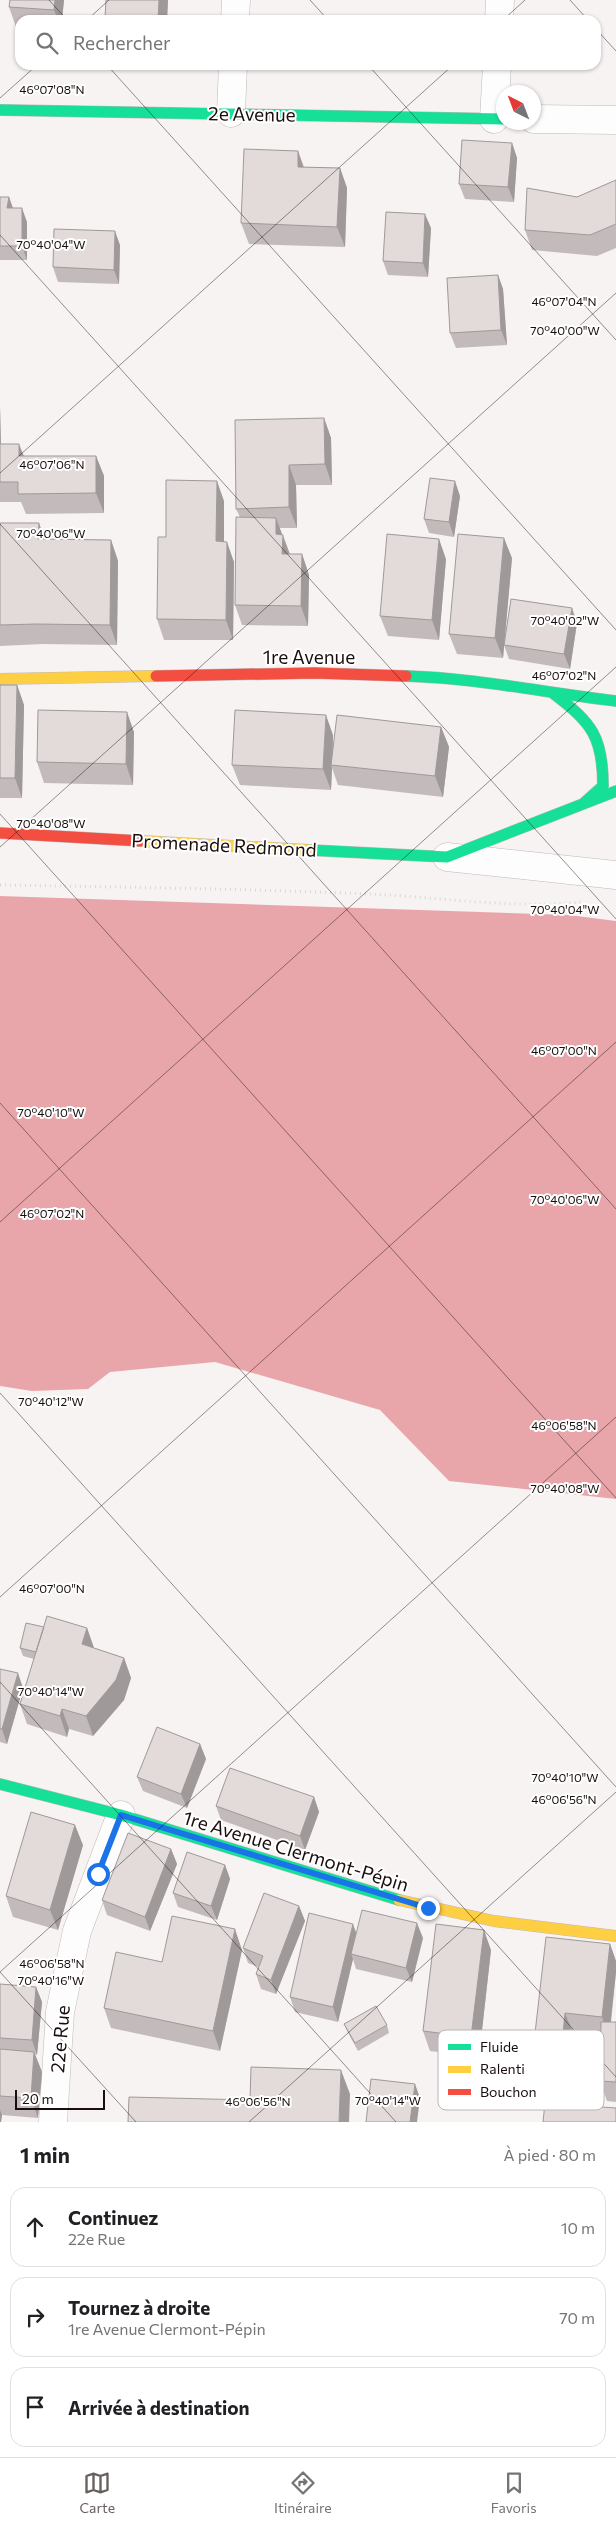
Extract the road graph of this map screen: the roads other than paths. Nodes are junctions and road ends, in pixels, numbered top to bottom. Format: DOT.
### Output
graph roads {
  1 [pos="236,0"];
  2 [pos="500,0"];
  3 [pos="235,15"];
  4 [pos="499,15"];
  5 [pos="233,70"];
  6 [pos="497,70"];
  7 [pos="498,85"];
  8 [pos="0,110"];
  9 [pos="231,113"];
  10 [pos="496,119"];
  11 [pos="541,119"];
  12 [pos="616,120"];
  13 [pos="0,680"];
  14 [pos="554,694"];
  15 [pos="616,701"];
  16 [pos="616,791"];
  17 [pos="579,807"];
  18 [pos="0,833"];
  19 [pos="447,857"];
  20 [pos="616,875"];
  21 [pos="0,1784"];
  22 [pos="121,1815"];
  23 [pos="616,1936"];
  24 [pos="53,2122"];
  1 -- 3 [label="street"];
  2 -- 4 [label="street"];
  5 -- 9 [label="street"];
  6 -- 7 [label="street"];
  8 -- 9 [label="street, 2e Avenue"];
  9 -- 10 [label="street, 2e Avenue"];
  11 -- 12 [label="street"];
  13 -- 14 [label="street, 1re Avenue"];
  14 -- 15 [label="street, 1re Avenue"];
  14 -- 17 [label="street, Promenade Redmond"];
  16 -- 17 [label="street, Promenade Redmond"];
  17 -- 19 [label="street, Promenade Redmond"];
  18 -- 19 [label="street, Promenade Redmond"];
  19 -- 20 [label="street, Promenade Redmond"];
  21 -- 22 [label="street, 1re Avenue Clermont-Pépin"];
  22 -- 23 [label="street, 1re Avenue Clermont-Pépin"];
  22 -- 24 [label="street, 22e Rue"];
}
